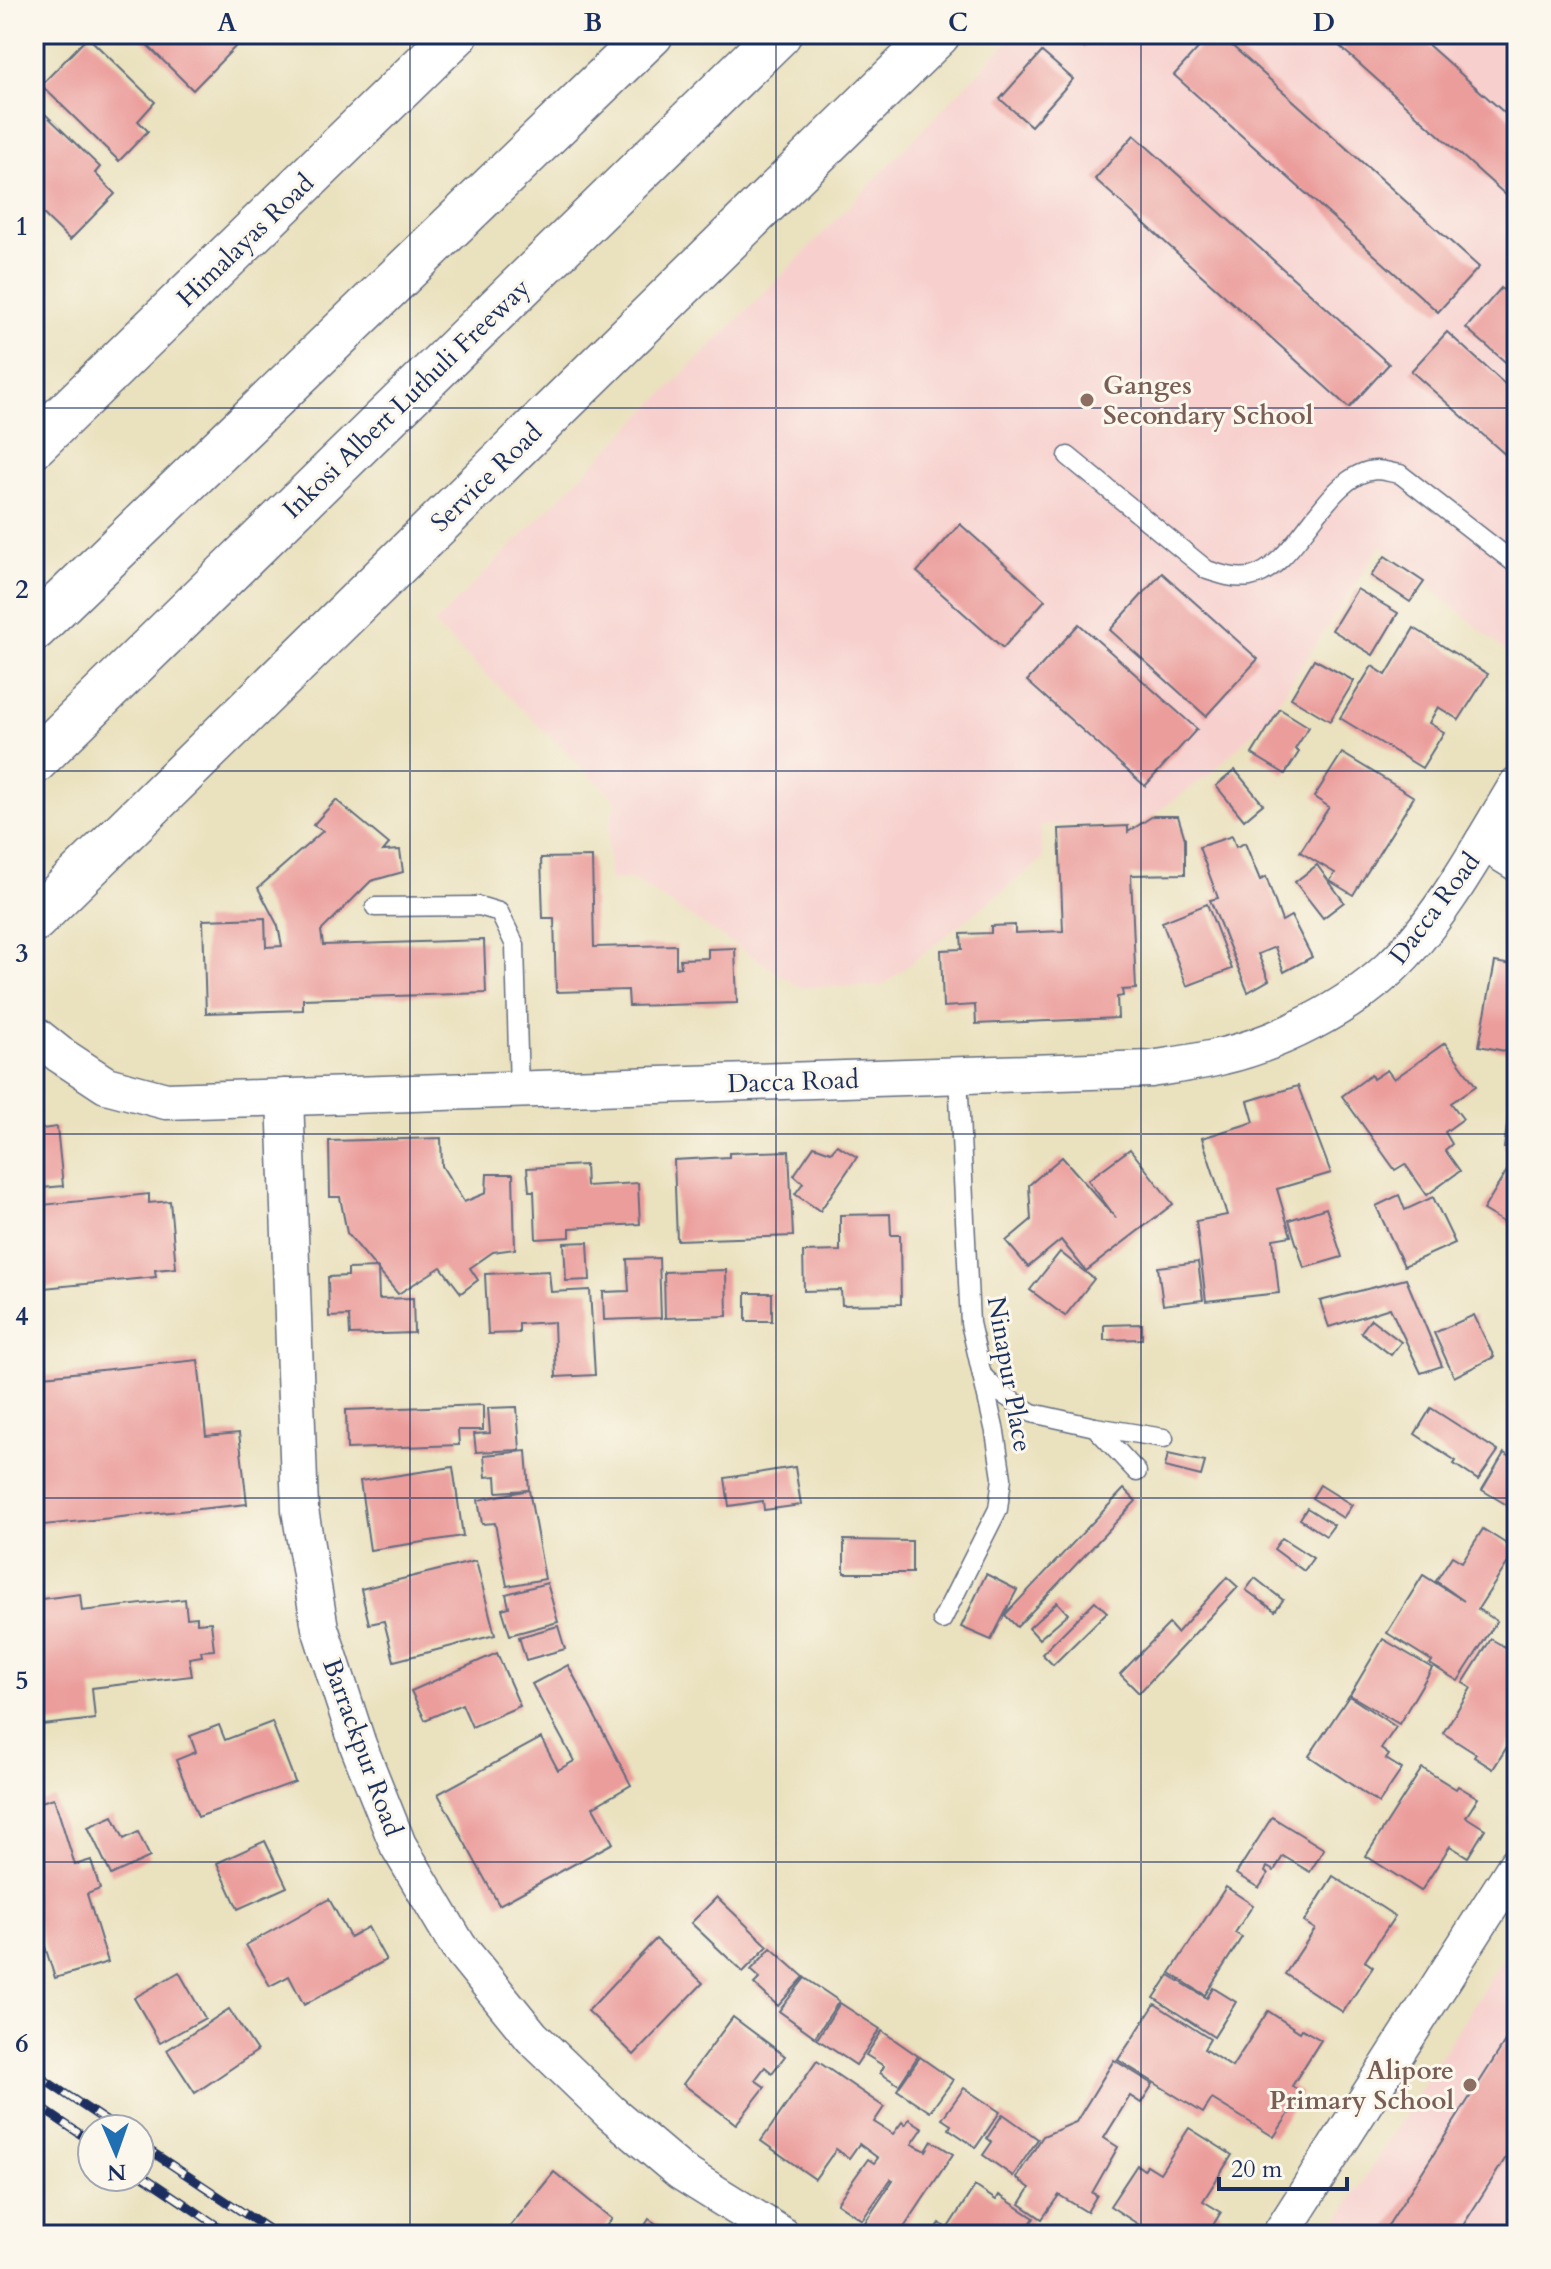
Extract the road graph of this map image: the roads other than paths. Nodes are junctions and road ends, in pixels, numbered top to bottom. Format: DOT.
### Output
graph roads {
  1 [pos="456,34"];
  2 [pos="617,34"];
  3 [pos="651,34"];
  4 [pos="779,34"];
  5 [pos="938,34"];
  6 [pos="459,221"];
  7 [pos="34,445"];
  8 [pos="1068,456"];
  9 [pos="1517,565"];
  10 [pos="34,629"];
  11 [pos="34,762"];
  12 [pos="1517,785"];
  13 [pos="1483,842"];
  14 [pos="1517,863"];
  15 [pos="375,907"];
  16 [pos="34,920"];
  17 [pos="34,1034"];
  18 [pos="958,1075"];
  19 [pos="519,1090"];
  20 [pos="285,1097"];
  21 [pos="980,1373"];
  22 [pos="1095,1427"];
  23 [pos="1164,1438"];
  24 [pos="1137,1472"];
  25 [pos="942,1620"];
  26 [pos="1517,1864"];
  27 [pos="782,2235"];
  28 [pos="1280,2235"];
  1 -- 7 [label="main road, Himalayas Road"];
  2 -- 6 [label="main road"];
  3 -- 6 [label="main road"];
  4 -- 11 [label="main road, Inkosi Albert Luthuli Freeway"];
  5 -- 16 [label="main road, Service Road"];
  6 -- 10 [label="main road"];
  8 -- 9 [label="lane"];
  12 -- 13 [label="street, Dacca Road"];
  13 -- 14 [label="street"];
  13 -- 18 [label="street, Dacca Road"];
  15 -- 19 [label="lane"];
  17 -- 20 [label="street, Dacca Road"];
  18 -- 19 [label="street, Dacca Road"];
  18 -- 21 [label="lane, Ninapur Place"];
  19 -- 20 [label="street, Dacca Road"];
  20 -- 27 [label="street, Barrackpur Road"];
  21 -- 22 [label="lane"];
  21 -- 25 [label="lane, Ninapur Place"];
  22 -- 23 [label="lane"];
  22 -- 24 [label="lane"];
  26 -- 28 [label="street"];
}
